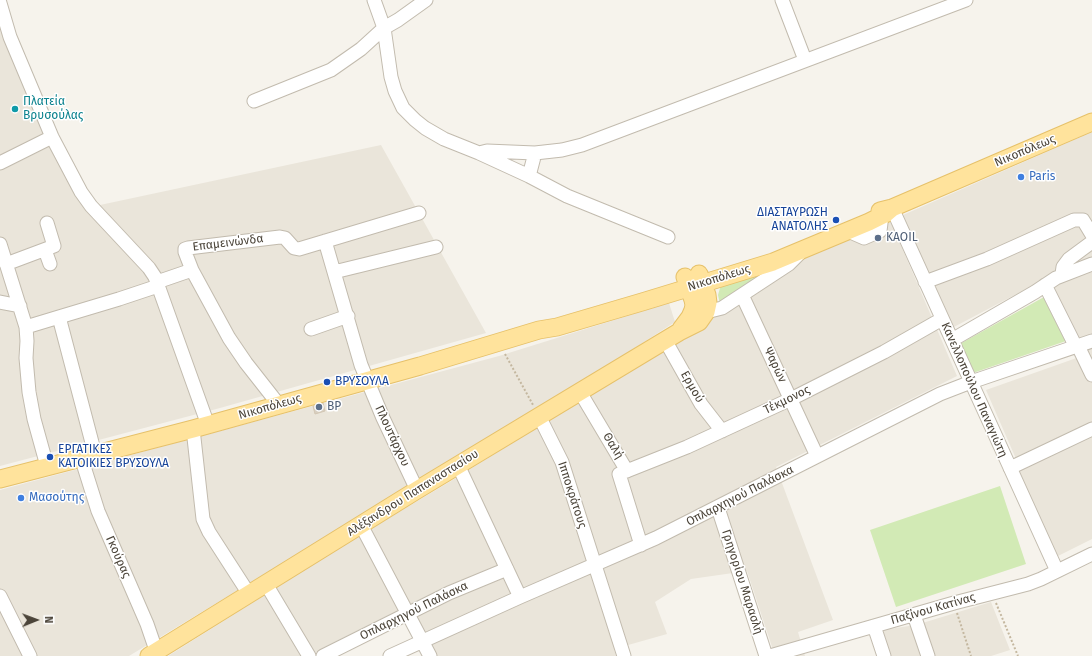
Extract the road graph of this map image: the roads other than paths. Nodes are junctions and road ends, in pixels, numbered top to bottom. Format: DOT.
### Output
graph roads {
  1 [pos="374,0"];
  2 [pos="426,0"];
  3 [pos="782,0"];
  4 [pos="966,0"];
  5 [pos="0,3"];
  6 [pos="384,28"];
  7 [pos="5,39"];
  8 [pos="805,60"];
  9 [pos="254,101"];
  10 [pos="1092,122"];
  11 [pos="52,137"];
  12 [pos="480,153"];
  13 [pos="535,153"];
  14 [pos="0,163"];
  15 [pos="529,176"];
  16 [pos="887,212"];
  17 [pos="419,213"];
  18 [pos="47,223"];
  19 [pos="1092,235"];
  20 [pos="668,237"];
  21 [pos="325,241"];
  22 [pos="1092,242"];
  23 [pos="0,244"];
  24 [pos="436,247"];
  25 [pos="45,250"];
  26 [pos="802,250"];
  27 [pos="6,264"];
  28 [pos="50,264"];
  29 [pos="1092,264"];
  30 [pos="192,270"];
  31 [pos="334,272"];
  32 [pos="1062,274"];
  33 [pos="694,280"];
  34 [pos="925,282"];
  35 [pos="158,284"];
  36 [pos="1045,285"];
  37 [pos="672,293"];
  38 [pos="742,295"];
  39 [pos="0,302"];
  40 [pos="20,306"];
  41 [pos="706,312"];
  42 [pos="348,316"];
  43 [pos="59,317"];
  44 [pos="942,319"];
  45 [pos="26,327"];
  46 [pos="311,329"];
  47 [pos="539,330"];
  48 [pos="676,332"];
  49 [pos="952,340"];
  50 [pos="1092,341"];
  51 [pos="1077,346"];
  52 [pos="1092,375"];
  53 [pos="367,381"];
  54 [pos="971,382"];
  55 [pos="580,392"];
  56 [pos="791,399"];
  57 [pos="279,405"];
  58 [pos="539,416"];
  59 [pos="201,427"];
  60 [pos="1092,428"];
  61 [pos="722,431"];
  62 [pos="88,456"];
  63 [pos="817,456"];
  64 [pos="458,465"];
  65 [pos="47,466"];
  66 [pos="1010,468"];
  67 [pos="627,471"];
  68 [pos="0,479"];
  69 [pos="417,490"];
  70 [pos="718,508"];
  71 [pos="361,525"];
  72 [pos="641,545"];
  73 [pos="1092,554"];
  74 [pos="596,565"];
  75 [pos="507,569"];
  76 [pos="1057,571"];
  77 [pos="266,584"];
  78 [pos="249,594"];
  79 [pos="0,596"];
  80 [pos="520,597"];
  81 [pos="408,614"];
  82 [pos="914,615"];
  83 [pos="874,626"];
  84 [pos="422,641"];
  85 [pos="155,654"];
  86 [pos="30,656"];
  87 [pos="309,656"];
  88 [pos="323,656"];
  89 [pos="390,656"];
  90 [pos="430,656"];
  91 [pos="624,656"];
  92 [pos="766,656"];
  93 [pos="770,656"];
  94 [pos="884,656"];
  95 [pos="928,656"];
  1 -- 6 [label="street"];
  2 -- 6 [label="street"];
  3 -- 8 [label="street"];
  4 -- 8 [label="street"];
  5 -- 7 [label="street"];
  6 -- 9 [label="street"];
  6 -- 12 [label="street"];
  7 -- 11 [label="street"];
  8 -- 13 [label="street"];
  10 -- 16 [label="main road, Νικοπόλεως"];
  11 -- 14 [label="street"];
  11 -- 35 [label="street"];
  12 -- 13 [label="street"];
  12 -- 15 [label="street"];
  13 -- 15 [label="street"];
  15 -- 20 [label="street"];
  16 -- 26 [label="main road, Νικοπόλεως"];
  16 -- 33 [label="main road, Νικοπόλεως"];
  16 -- 34 [label="street, Κανελλοπούλου Παναγιώτη"];
  17 -- 21 [label="street"];
  18 -- 25 [label="street"];
  19 -- 34 [label="street"];
  21 -- 30 [label="street, Επαμεινώνδα"];
  21 -- 31 [label="street, Πλουτάρχου"];
  22 -- 32 [label="street"];
  23 -- 27 [label="street"];
  24 -- 31 [label="street"];
  25 -- 27 [label="street"];
  25 -- 28 [label="street"];
  26 -- 33 [label="main road, Νικοπόλεως"];
  26 -- 38 [label="street"];
  27 -- 40 [label="street"];
  29 -- 32 [label="street"];
  30 -- 35 [label="street, Επαμεινώνδα"];
  30 -- 57 [label="street"];
  31 -- 42 [label="street, Πλουτάρχου"];
  32 -- 36 [label="street"];
  33 -- 37 [label="main road, Νικοπόλεως"];
  33 -- 41 [label="main road"];
  33 -- 47 [label="main road, Νικοπόλεως"];
  33 -- 48 [label="main road"];
  34 -- 44 [label="street, Κανελλοπούλου Παναγιώτη"];
  35 -- 43 [label="street, Επαμεινώνδα"];
  35 -- 59 [label="street"];
  36 -- 49 [label="street"];
  36 -- 51 [label="street"];
  37 -- 47 [label="main road, Νικοπόλεως"];
  37 -- 48 [label="main road"];
  38 -- 41 [label="street"];
  38 -- 56 [label="street, Ψαρών"];
  39 -- 40 [label="street"];
  40 -- 45 [label="street"];
  41 -- 48 [label="main road, Αλέξανδρου Παπαναστασίου"];
  42 -- 46 [label="street"];
  42 -- 53 [label="street, Πλουτάρχου"];
  43 -- 45 [label="street, Επαμεινώνδα"];
  43 -- 62 [label="street, Γκούρας"];
  44 -- 49 [label="street, Κανελλοπούλου Παναγιώτη"];
  44 -- 56 [label="street, Τέκμονος"];
  45 -- 65 [label="street"];
  47 -- 53 [label="main road, Νικοπόλεως"];
  48 -- 55 [label="main road, Αλέξανδρου Παπαναστασίου"];
  48 -- 61 [label="street, Ερμού"];
  49 -- 54 [label="street, Κανελλοπούλου Παναγιώτη"];
  50 -- 51 [label="street, Οπλαρχηγού Παλάσκα"];
  51 -- 52 [label="street"];
  51 -- 54 [label="street, Οπλαρχηγού Παλάσκα"];
  53 -- 57 [label="main road, Νικοπόλεως"];
  53 -- 69 [label="street, Πλουτάρχου"];
  54 -- 63 [label="street, Οπλαρχηγού Παλάσκα"];
  54 -- 66 [label="street, Κανελλοπούλου Παναγιώτη"];
  55 -- 58 [label="main road, Αλέξανδρου Παπαναστασίου"];
  55 -- 67 [label="street, Θαλή"];
  56 -- 61 [label="street, Τέκμονος"];
  56 -- 63 [label="street, Ψαρών"];
  57 -- 59 [label="main road, Νικοπόλεως"];
  58 -- 64 [label="main road, Αλέξανδρου Παπαναστασίου"];
  58 -- 74 [label="street, Ιπποκράτους"];
  59 -- 62 [label="main road, Νικοπόλεως"];
  59 -- 78 [label="street"];
  60 -- 66 [label="street"];
  61 -- 67 [label="street, Τέκμονος"];
  62 -- 65 [label="main road, Νικοπόλεως"];
  62 -- 85 [label="street, Γκούρας"];
  63 -- 70 [label="street, Οπλαρχηγού Παλάσκα"];
  64 -- 69 [label="main road, Αλέξανδρου Παπαναστασίου"];
  64 -- 75 [label="street"];
  65 -- 68 [label="main road, Νικοπόλεως"];
  66 -- 76 [label="street, Κανελλοπούλου Παναγιώτη"];
  67 -- 72 [label="street, Θαλή"];
  69 -- 71 [label="main road, Αλέξανδρου Παπαναστασίου"];
  70 -- 72 [label="street, Οπλαρχηγού Παλάσκα"];
  70 -- 92 [label="street, Γρηγορίου Μαρασλή"];
  71 -- 77 [label="main road, Αλέξανδρου Παπαναστασίου"];
  71 -- 81 [label="street"];
  72 -- 74 [label="street, Οπλαρχηγού Παλάσκα"];
  73 -- 76 [label="street, Παξίνου Κατίνας"];
  74 -- 80 [label="street, Οπλαρχηγού Παλάσκα"];
  74 -- 91 [label="street, Ιπποκράτους"];
  75 -- 80 [label="street"];
  75 -- 81 [label="street, Οπλαρχηγού Παλάσκα"];
  76 -- 82 [label="street, Παξίνου Κατίνας"];
  77 -- 78 [label="main road, Αλέξανδρου Παπαναστασίου"];
  77 -- 87 [label="street"];
  78 -- 85 [label="main road, Αλέξανδρου Παπαναστασίου"];
  79 -- 86 [label="street"];
  80 -- 84 [label="street, Οπλαρχηγού Παλάσκα"];
  81 -- 84 [label="street"];
  81 -- 88 [label="street, Οπλαρχηγού Παλάσκα"];
  82 -- 83 [label="street, Παξίνου Κατίνας"];
  82 -- 95 [label="street"];
  83 -- 93 [label="street, Παξίνου Κατίνας"];
  83 -- 94 [label="street"];
  84 -- 89 [label="street, Οπλαρχηγού Παλάσκα"];
  84 -- 90 [label="street"];
}
